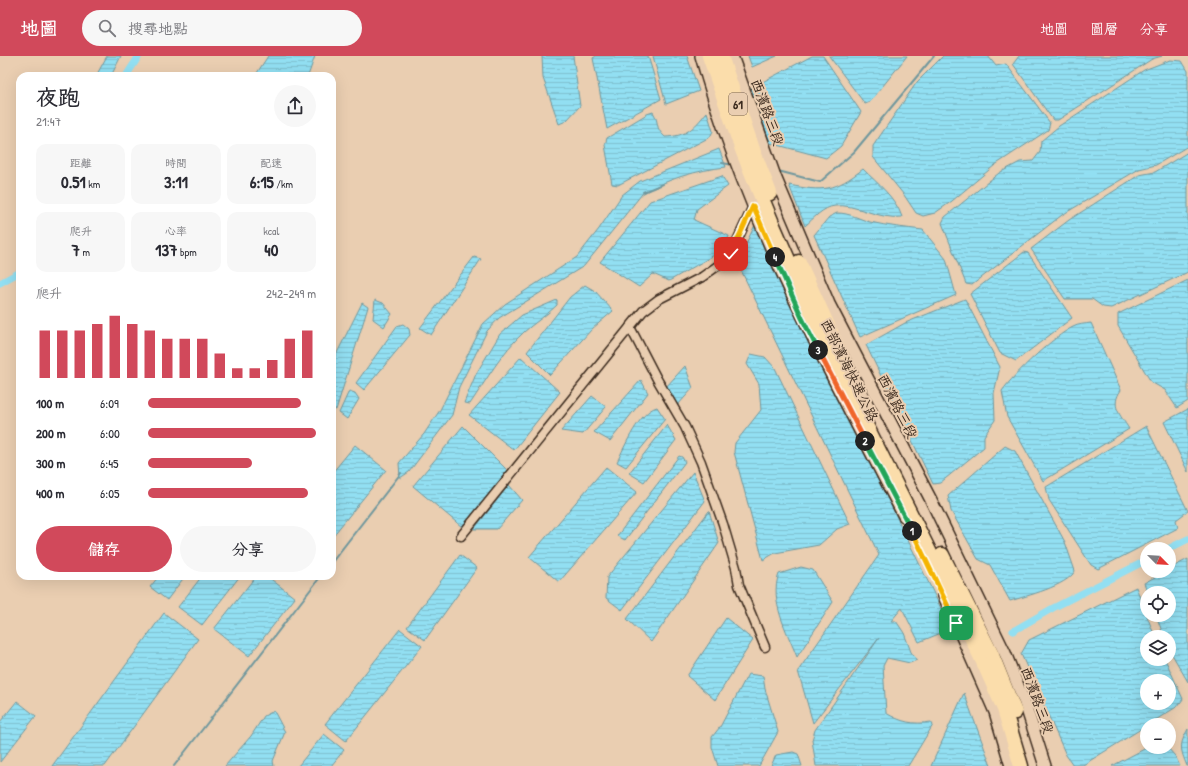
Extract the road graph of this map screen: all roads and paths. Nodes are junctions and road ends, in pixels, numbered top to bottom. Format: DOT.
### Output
graph roads {
  1 [pos="701,56"];
  2 [pos="709,56"];
  3 [pos="721,56"];
  4 [pos="732,56"];
  5 [pos="748,151"];
  6 [pos="757,175"];
  7 [pos="753,206"];
  8 [pos="630,327"];
  9 [pos="461,536"];
  10 [pos="765,647"];
  11 [pos="1011,766"];
  12 [pos="1021,766"];
  13 [pos="1031,766"];
  14 [pos="1045,766"];
  1 -- 5 [label="street, 西濱路三段"];
  2 -- 5 [label="highway, 西部濱海快速公路 / 61"];
  3 -- 5 [label="highway, 西部濱海快速公路 / 61"];
  4 -- 5 [label="street, 西濱路三段"];
  5 -- 6 [label="highway, 西部濱海快速公路 / 61"];
  5 -- 6 [label="street, 西濱路三段"];
  6 -- 7 [label="street, 西濱路三段"];
  6 -- 12 [label="highway, 西部濱海快速公路 / 61"];
  6 -- 13 [label="highway, 西部濱海快速公路 / 61"];
  6 -- 14 [label="street, 西濱路三段"];
  7 -- 8 [label="street"];
  7 -- 11 [label="street, 西濱路三段"];
  8 -- 9 [label="street"];
  8 -- 10 [label="street"];
}
